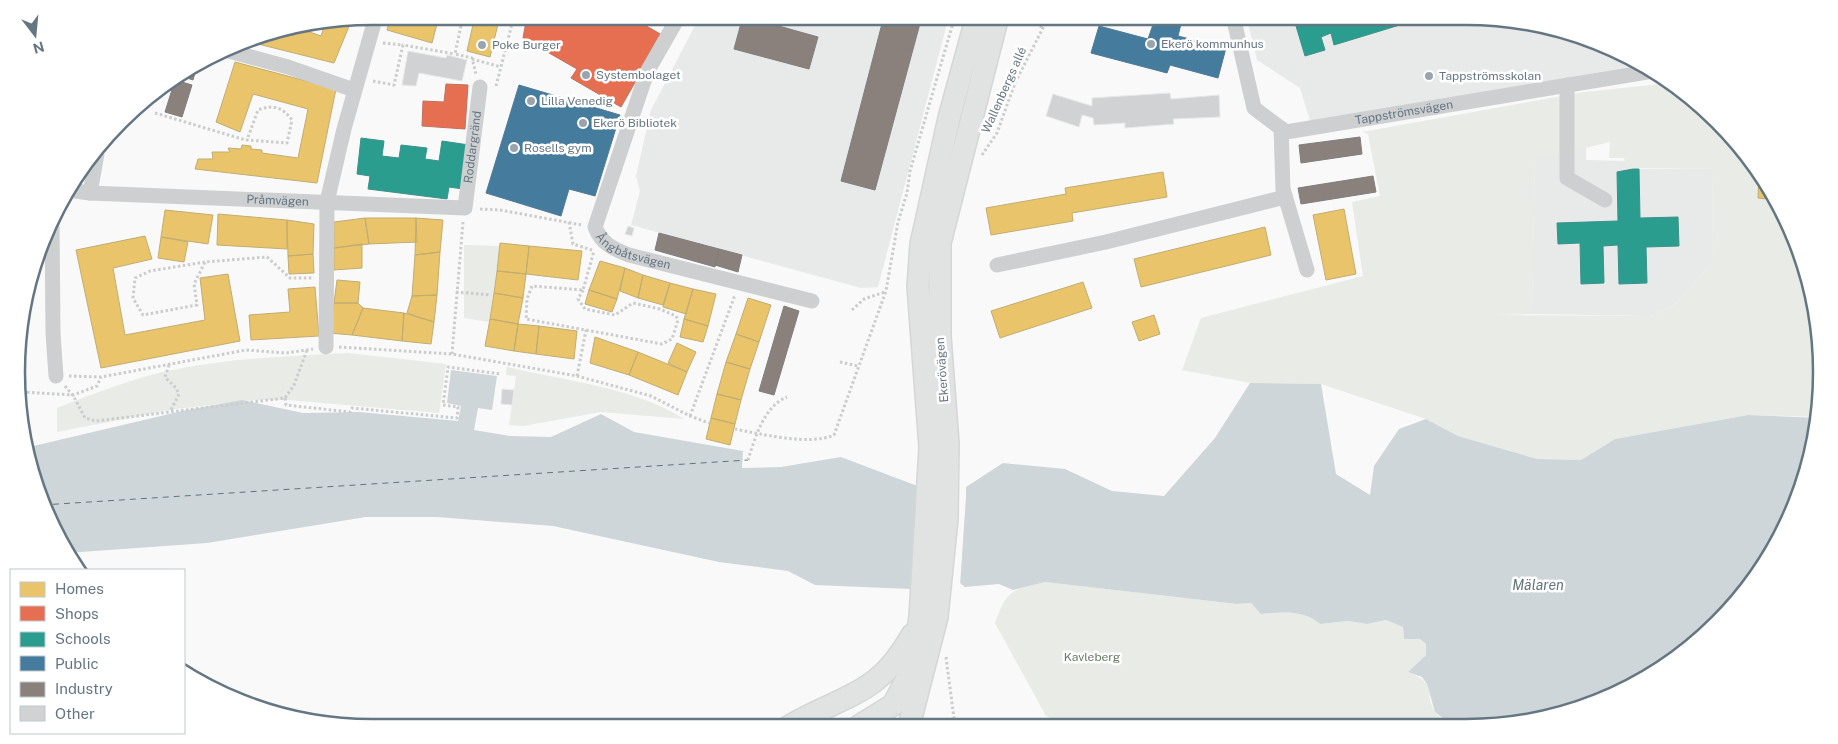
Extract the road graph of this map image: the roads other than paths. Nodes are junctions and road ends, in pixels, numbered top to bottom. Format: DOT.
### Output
graph roads {
  1 [pos="373,25"];
  2 [pos="673,25"];
  3 [pos="975,25"];
  4 [pos="996,25"];
  5 [pos="1235,25"];
  6 [pos="235,53"];
  7 [pos="1643,73"];
  8 [pos="356,84"];
  9 [pos="1566,85"];
  10 [pos="480,87"];
  11 [pos="1281,128"];
  12 [pos="95,163"];
  13 [pos="75,191"];
  14 [pos="90,193"];
  15 [pos="1285,197"];
  16 [pos="1605,200"];
  17 [pos="327,202"];
  18 [pos="465,208"];
  19 [pos="52,237"];
  20 [pos="997,265"];
  21 [pos="1307,270"];
  22 [pos="812,301"];
  23 [pos="326,347"];
  24 [pos="56,376"];
  25 [pos="926,618"];
  26 [pos="804,719"];
  27 [pos="870,719"];
  28 [pos="910,719"];
  1 -- 8 [label="street"];
  2 -- 22 [label="street, Ångbåtsvägen"];
  3 -- 25 [label="main road, Ekerövägen"];
  4 -- 25 [label="main road, Ekerövägen"];
  5 -- 11 [label="street"];
  6 -- 8 [label="street"];
  7 -- 9 [label="street, Tappströmsvägen"];
  8 -- 17 [label="street"];
  9 -- 11 [label="street, Tappströmsvägen"];
  9 -- 16 [label="street"];
  10 -- 18 [label="street, Roddargränd"];
  11 -- 15 [label="street"];
  12 -- 14 [label="street"];
  13 -- 14 [label="street, Pråmvägen"];
  14 -- 17 [label="street, Pråmvägen"];
  15 -- 20 [label="street"];
  15 -- 21 [label="street"];
  17 -- 18 [label="street, Pråmvägen"];
  17 -- 23 [label="street"];
  19 -- 24 [label="street"];
  25 -- 26 [label="main road, Ekerövägen"];
  25 -- 27 [label="main road, Ekerövägen"];
  25 -- 28 [label="main road, Ekerövägen"];
}
